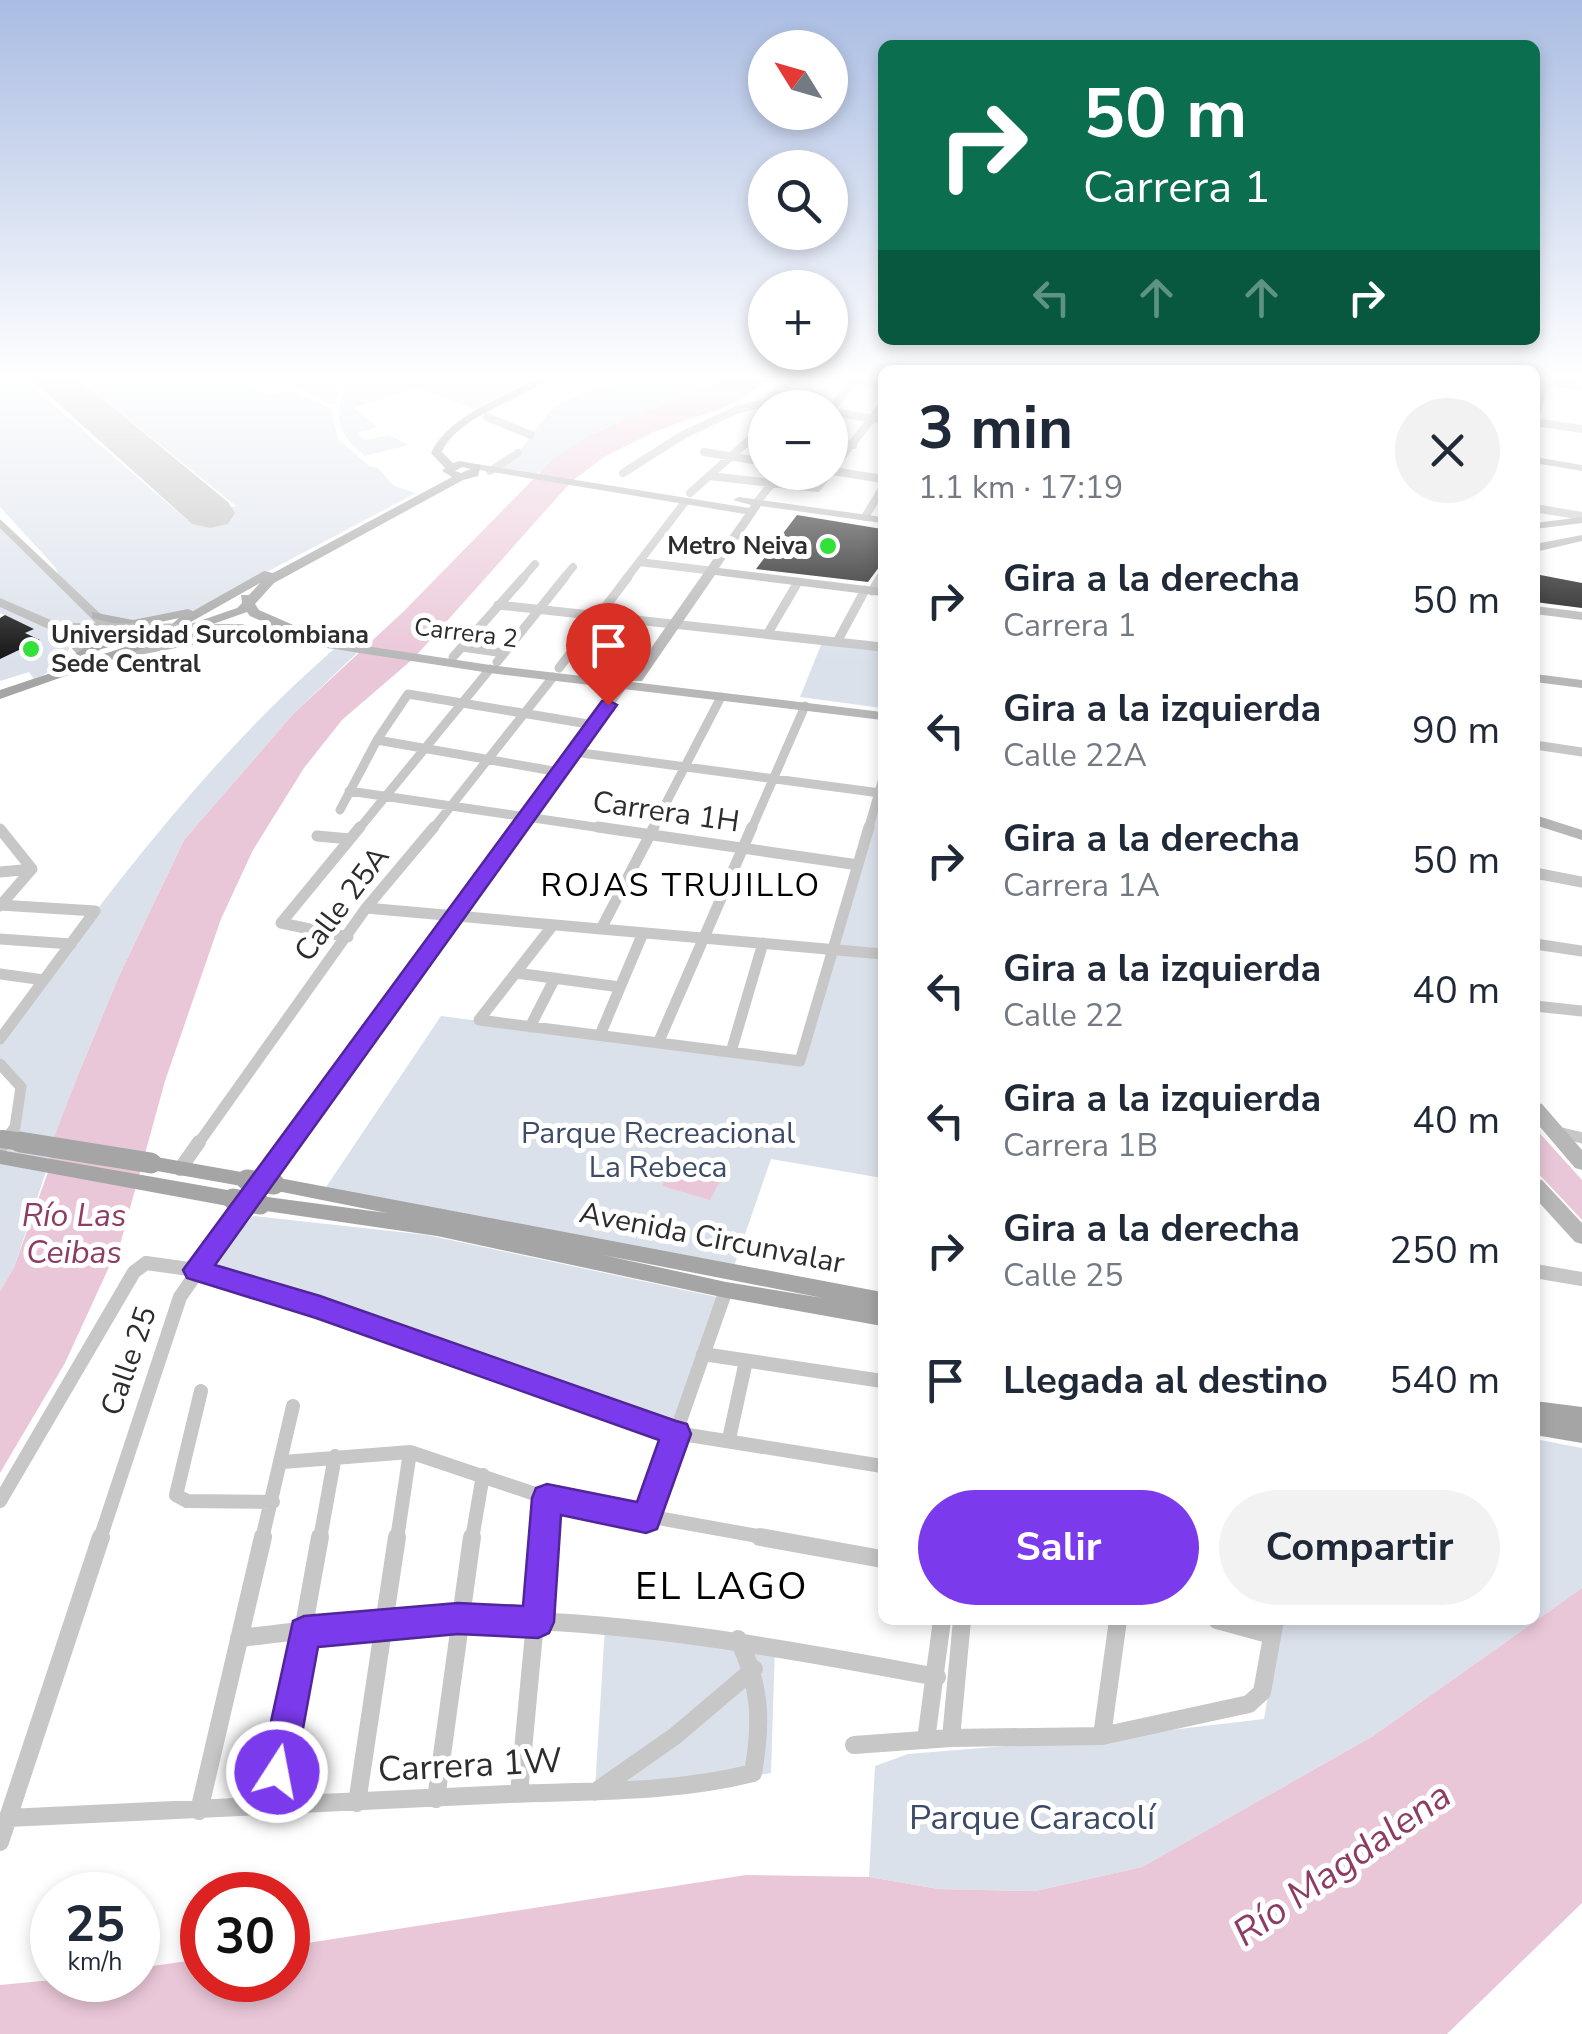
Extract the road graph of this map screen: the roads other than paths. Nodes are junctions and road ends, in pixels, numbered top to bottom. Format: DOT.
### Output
graph roads {
  1 [pos="461,473"];
  2 [pos="462,473"];
  3 [pos="484,473"];
  4 [pos="484,473"];
  5 [pos="712,473"];
  6 [pos="848,473"];
  7 [pos="709,476"];
  8 [pos="525,477"];
  9 [pos="878,478"];
  10 [pos="748,481"];
  11 [pos="768,490"];
  12 [pos="878,496"];
  13 [pos="688,498"];
  14 [pos="0,507"];
  15 [pos="755,507"];
  16 [pos="1540,509"];
  17 [pos="865,517"];
  18 [pos="1582,518"];
  19 [pos="878,519"];
  20 [pos="0,522"];
  21 [pos="1540,525"];
  22 [pos="1582,538"];
  23 [pos="1540,547"];
  24 [pos="322,552"];
  25 [pos="640,562"];
  26 [pos="535,564"];
  27 [pos="574,567"];
  28 [pos="714,571"];
  29 [pos="61,579"];
  30 [pos="798,582"];
  31 [pos="873,591"];
  32 [pos="223,598"];
  33 [pos="0,602"];
  34 [pos="250,604"];
  35 [pos="498,604"];
  36 [pos="540,608"];
  37 [pos="1540,611"];
  38 [pos="598,616"];
  39 [pos="1582,616"];
  40 [pos="99,618"];
  41 [pos="674,623"];
  42 [pos="283,625"];
  43 [pos="245,628"];
  44 [pos="67,633"];
  45 [pos="768,633"];
  46 [pos="315,641"];
  47 [pos="837,642"];
  48 [pos="878,647"];
  49 [pos="84,654"];
  50 [pos="449,656"];
  51 [pos="110,659"];
  52 [pos="497,662"];
  53 [pos="556,672"];
  54 [pos="637,678"];
  55 [pos="1540,679"];
  56 [pos="21,684"];
  57 [pos="1582,684"];
  58 [pos="622,685"];
  59 [pos="0,692"];
  60 [pos="721,697"];
  61 [pos="462,703"];
  62 [pos="805,706"];
  63 [pos="878,708"];
  64 [pos="526,714"];
  65 [pos="878,715"];
  66 [pos="594,725"];
  67 [pos="377,740"];
  68 [pos="1540,746"];
  69 [pos="425,748"];
  70 [pos="574,752"];
  71 [pos="1582,752"];
  72 [pos="490,760"];
  73 [pos="685,766"];
  74 [pos="559,772"];
  75 [pos="773,778"];
  76 [pos="878,787"];
  77 [pos="349,792"];
  78 [pos="385,797"];
  79 [pos="878,797"];
  80 [pos="452,806"];
  81 [pos="340,810"];
  82 [pos="1540,813"];
  83 [pos="526,818"];
  84 [pos="1540,822"];
  85 [pos="1582,826"];
  86 [pos="0,830"];
  87 [pos="650,835"];
  88 [pos="316,836"];
  89 [pos="1582,836"];
  90 [pos="350,838"];
  91 [pos="743,848"];
  92 [pos="858,865"];
  93 [pos="32,869"];
  94 [pos="0,872"];
  95 [pos="1540,875"];
  96 [pos="1582,882"];
  97 [pos="0,905"];
  98 [pos="366,908"];
  99 [pos="454,916"];
  100 [pos="552,925"];
  101 [pos="601,929"];
  102 [pos="643,933"];
  103 [pos="348,936"];
  104 [pos="704,938"];
  105 [pos="0,939"];
  106 [pos="762,943"];
  107 [pos="71,944"];
  108 [pos="1540,945"];
  109 [pos="831,949"];
  110 [pos="1582,951"];
  111 [pos="878,954"];
  112 [pos="516,973"];
  113 [pos="0,974"];
  114 [pos="556,978"];
  115 [pos="44,980"];
  116 [pos="620,986"];
  117 [pos="1540,1007"];
  118 [pos="1582,1011"];
  119 [pos="0,1015"];
  120 [pos="16,1017"];
  121 [pos="530,1026"];
  122 [pos="600,1036"];
  123 [pos="0,1039"];
  124 [pos="659,1041"];
  125 [pos="731,1052"];
  126 [pos="0,1064"];
  127 [pos="1540,1115"];
  128 [pos="1554,1132"];
  129 [pos="1582,1138"];
  130 [pos="0,1146"];
  131 [pos="1582,1163"];
  132 [pos="180,1168"];
  133 [pos="1540,1190"];
  134 [pos="1582,1236"];
  135 [pos="196,1270"];
  136 [pos="1540,1272"];
  137 [pos="1582,1279"];
  138 [pos="726,1290"];
  139 [pos="878,1300"];
  140 [pos="878,1316"];
  141 [pos="702,1354"];
  142 [pos="746,1360"];
  143 [pos="878,1380"];
  144 [pos="201,1390"];
  145 [pos="293,1406"];
  146 [pos="1540,1412"];
  147 [pos="1582,1417"];
  148 [pos="1540,1426"];
  149 [pos="1582,1433"];
  150 [pos="676,1434"];
  151 [pos="730,1439"];
  152 [pos="410,1452"];
  153 [pos="335,1456"];
  154 [pos="283,1462"];
  155 [pos="878,1465"];
  156 [pos="483,1475"];
  157 [pos="547,1498"];
  158 [pos="0,1501"];
  159 [pos="273,1502"];
  160 [pos="646,1518"];
  161 [pos="878,1558"];
  162 [pos="458,1619"];
  163 [pos="538,1622"];
  164 [pos="384,1625"];
  165 [pos="942,1625"];
  166 [pos="962,1625"];
  167 [pos="1117,1625"];
  168 [pos="1273,1627"];
  169 [pos="304,1632"];
  170 [pos="239,1638"];
  171 [pos="738,1639"];
  172 [pos="754,1669"];
  173 [pos="937,1676"];
  174 [pos="1102,1736"];
  175 [pos="951,1738"];
  176 [pos="926,1740"];
  177 [pos="854,1744"];
  178 [pos="594,1792"];
  179 [pos="519,1793"];
  180 [pos="436,1799"];
  181 [pos="357,1803"];
  182 [pos="270,1808"];
  183 [pos="198,1812"];
  184 [pos="8,1818"];
  185 [pos="0,1842"];
  1 -- 32 [label="main road"];
  2 -- 24 [label="main road"];
  3 -- 8 [label="main road"];
  4 -- 8 [label="main road"];
  5 -- 7 [label="street, Calle 25A"];
  6 -- 9 [label="street"];
  7 -- 10 [label="street"];
  7 -- 13 [label="street, Calle 25A"];
  8 -- 13 [label="main road"];
  11 -- 15 [label="street"];
  12 -- 17 [label="street"];
  13 -- 15 [label="main road"];
  13 -- 25 [label="street, Calle 25A"];
  14 -- 29 [label="main road"];
  15 -- 17 [label="main road"];
  15 -- 28 [label="main road"];
  16 -- 18 [label="street"];
  17 -- 19 [label="main road"];
  18 -- 21 [label="main road"];
  20 -- 29 [label="main road"];
  22 -- 23 [label="main road"];
  24 -- 34 [label="main road"];
  24 -- 42 [label="main road"];
  25 -- 28 [label="street"];
  25 -- 38 [label="street, Calle 25A"];
  26 -- 35 [label="street"];
  27 -- 36 [label="street"];
  28 -- 30 [label="main road"];
  28 -- 41 [label="main road"];
  29 -- 40 [label="main road"];
  30 -- 31 [label="main road"];
  30 -- 45 [label="street"];
  31 -- 47 [label="street"];
  32 -- 34 [label="main road"];
  32 -- 40 [label="main road"];
  32 -- 49 [label="main road"];
  33 -- 44 [label="main road"];
  34 -- 42 [label="main road"];
  34 -- 51 [label="main road"];
  35 -- 36 [label="street"];
  35 -- 50 [label="street"];
  36 -- 38 [label="street"];
  36 -- 52 [label="street"];
  37 -- 39 [label="main road"];
  38 -- 41 [label="street"];
  38 -- 53 [label="street, Calle 25A"];
  40 -- 43 [label="main road, Carrera 2, bridge"];
  41 -- 45 [label="street"];
  41 -- 54 [label="main road"];
  42 -- 46 [label="main road"];
  43 -- 44 [label="main road, Carrera 2, bridge"];
  43 -- 46 [label="main road, Carrera 2"];
  44 -- 49 [label="main road"];
  44 -- 56 [label="main road"];
  45 -- 47 [label="street"];
  46 -- 50 [label="main road, Carrera 2"];
  46 -- 51 [label="main road"];
  47 -- 48 [label="street"];
  49 -- 51 [label="main road"];
  49 -- 56 [label="main road"];
  50 -- 52 [label="main road, Carrera 2"];
  50 -- 52 [label="street"];
  51 -- 59 [label="main road"];
  52 -- 53 [label="main road, Carrera 2"];
  52 -- 61 [label="street"];
  53 -- 54 [label="main road, Carrera 2"];
  53 -- 58 [label="main road, Carrera 2"];
  53 -- 64 [label="street, Calle 25A"];
  54 -- 63 [label="main road, Carrera 2"];
  55 -- 57 [label="main road"];
  56 -- 59 [label="main road"];
  58 -- 60 [label="main road, Carrera 2"];
  58 -- 66 [label="street, Calle 25"];
  60 -- 62 [label="main road, Carrera 2"];
  60 -- 73 [label="street"];
  61 -- 64 [label="street"];
  61 -- 67 [label="street"];
  61 -- 69 [label="street"];
  62 -- 65 [label="main road, Carrera 2"];
  62 -- 75 [label="street"];
  64 -- 66 [label="street"];
  64 -- 72 [label="street, Calle 25A"];
  66 -- 70 [label="street, Calle 25"];
  67 -- 69 [label="street"];
  67 -- 77 [label="street"];
  68 -- 71 [label="street"];
  69 -- 72 [label="street"];
  69 -- 78 [label="street"];
  70 -- 73 [label="street"];
  70 -- 74 [label="street, Calle 25"];
  72 -- 74 [label="street"];
  72 -- 80 [label="street, Calle 25A"];
  73 -- 75 [label="street"];
  73 -- 87 [label="street"];
  74 -- 83 [label="street, Calle 25"];
  75 -- 76 [label="street"];
  75 -- 91 [label="street"];
  77 -- 78 [label="street, Carrera 1H"];
  77 -- 81 [label="street"];
  78 -- 80 [label="street, Carrera 1H"];
  78 -- 90 [label="street"];
  79 -- 92 [label="street"];
  80 -- 83 [label="street, Carrera 1H"];
  80 -- 98 [label="street, Calle 25A"];
  82 -- 85 [label="main road"];
  83 -- 87 [label="street, Carrera 1H"];
  83 -- 99 [label="street, Calle 25"];
  84 -- 89 [label="main road"];
  86 -- 93 [label="street"];
  87 -- 91 [label="street, Carrera 1H"];
  87 -- 101 [label="street"];
  88 -- 90 [label="street"];
  90 -- 103 [label="street"];
  91 -- 92 [label="street, Carrera 1H"];
  91 -- 104 [label="street"];
  92 -- 109 [label="street"];
  93 -- 94 [label="street"];
  93 -- 97 [label="street"];
  95 -- 96 [label="street"];
  97 -- 107 [label="street"];
  98 -- 99 [label="street"];
  98 -- 103 [label="street, Calle 25A"];
  99 -- 100 [label="street"];
  99 -- 135 [label="street, Calle 25"];
  100 -- 101 [label="street"];
  100 -- 112 [label="street"];
  101 -- 102 [label="street"];
  102 -- 104 [label="street"];
  102 -- 116 [label="street"];
  103 -- 132 [label="street, Calle 25A"];
  104 -- 106 [label="street"];
  104 -- 124 [label="street"];
  105 -- 107 [label="street"];
  106 -- 109 [label="street"];
  106 -- 125 [label="street"];
  107 -- 115 [label="street"];
  108 -- 110 [label="street"];
  109 -- 111 [label="street"];
  109 -- 125 [label="street"];
  112 -- 114 [label="street"];
  112 -- 121 [label="street"];
  113 -- 115 [label="street"];
  114 -- 116 [label="street"];
  114 -- 121 [label="street"];
  115 -- 120 [label="street"];
  116 -- 122 [label="street"];
  117 -- 118 [label="street"];
  119 -- 120 [label="street"];
  120 -- 123 [label="street"];
  121 -- 122 [label="street"];
  122 -- 124 [label="street"];
  124 -- 125 [label="street"];
  126 -- 130 [label="street"];
  127 -- 128 [label="main road"];
  128 -- 129 [label="street"];
  128 -- 131 [label="main road"];
  130 -- 132 [label="main road, Avenida Circunvalar, bridge"];
  130 -- 138 [label="main road, Avenida Circunvalar, bridge"];
  132 -- 139 [label="main road, Avenida Circunvalar, bridge"];
  133 -- 134 [label="main road"];
  135 -- 150 [label="street"];
  135 -- 158 [label="street"];
  135 -- 184 [label="street, Calle 25"];
  136 -- 137 [label="street"];
  138 -- 140 [label="main road, Avenida Circunvalar"];
  138 -- 141 [label="street"];
  141 -- 142 [label="street"];
  141 -- 150 [label="street"];
  142 -- 143 [label="street"];
  142 -- 151 [label="street"];
  144 -- 159 [label="street"];
  145 -- 154 [label="street"];
  146 -- 147 [label="main road"];
  148 -- 149 [label="main road"];
  150 -- 151 [label="street"];
  150 -- 160 [label="street"];
  151 -- 155 [label="street"];
  152 -- 153 [label="street"];
  152 -- 156 [label="street"];
  152 -- 164 [label="street"];
  153 -- 154 [label="street"];
  153 -- 169 [label="street"];
  154 -- 159 [label="street"];
  156 -- 157 [label="street"];
  156 -- 162 [label="street"];
  157 -- 160 [label="street"];
  157 -- 163 [label="street"];
  159 -- 170 [label="street"];
  160 -- 161 [label="street"];
  162 -- 163 [label="street"];
  162 -- 164 [label="street"];
  162 -- 180 [label="street"];
  163 -- 171 [label="street"];
  163 -- 179 [label="street"];
  164 -- 169 [label="street"];
  164 -- 181 [label="street"];
  165 -- 173 [label="street"];
  166 -- 175 [label="street"];
  167 -- 174 [label="street"];
  168 -- 174 [label="street"];
  169 -- 170 [label="street"];
  169 -- 182 [label="street"];
  170 -- 183 [label="street"];
  171 -- 172 [label="street"];
  171 -- 173 [label="street"];
  172 -- 178 [label="street"];
  172 -- 178 [label="street, Carrera 1W"];
  173 -- 176 [label="street"];
  174 -- 175 [label="street"];
  175 -- 176 [label="street"];
  176 -- 177 [label="street"];
  178 -- 179 [label="street, Carrera 1W"];
  179 -- 180 [label="street, Carrera 1W"];
  180 -- 181 [label="street, Carrera 1W"];
  181 -- 182 [label="street, Carrera 1W"];
  182 -- 183 [label="street, Carrera 1W"];
  183 -- 184 [label="street, Carrera 1W"];
  184 -- 185 [label="street, Calle 25"];
}
